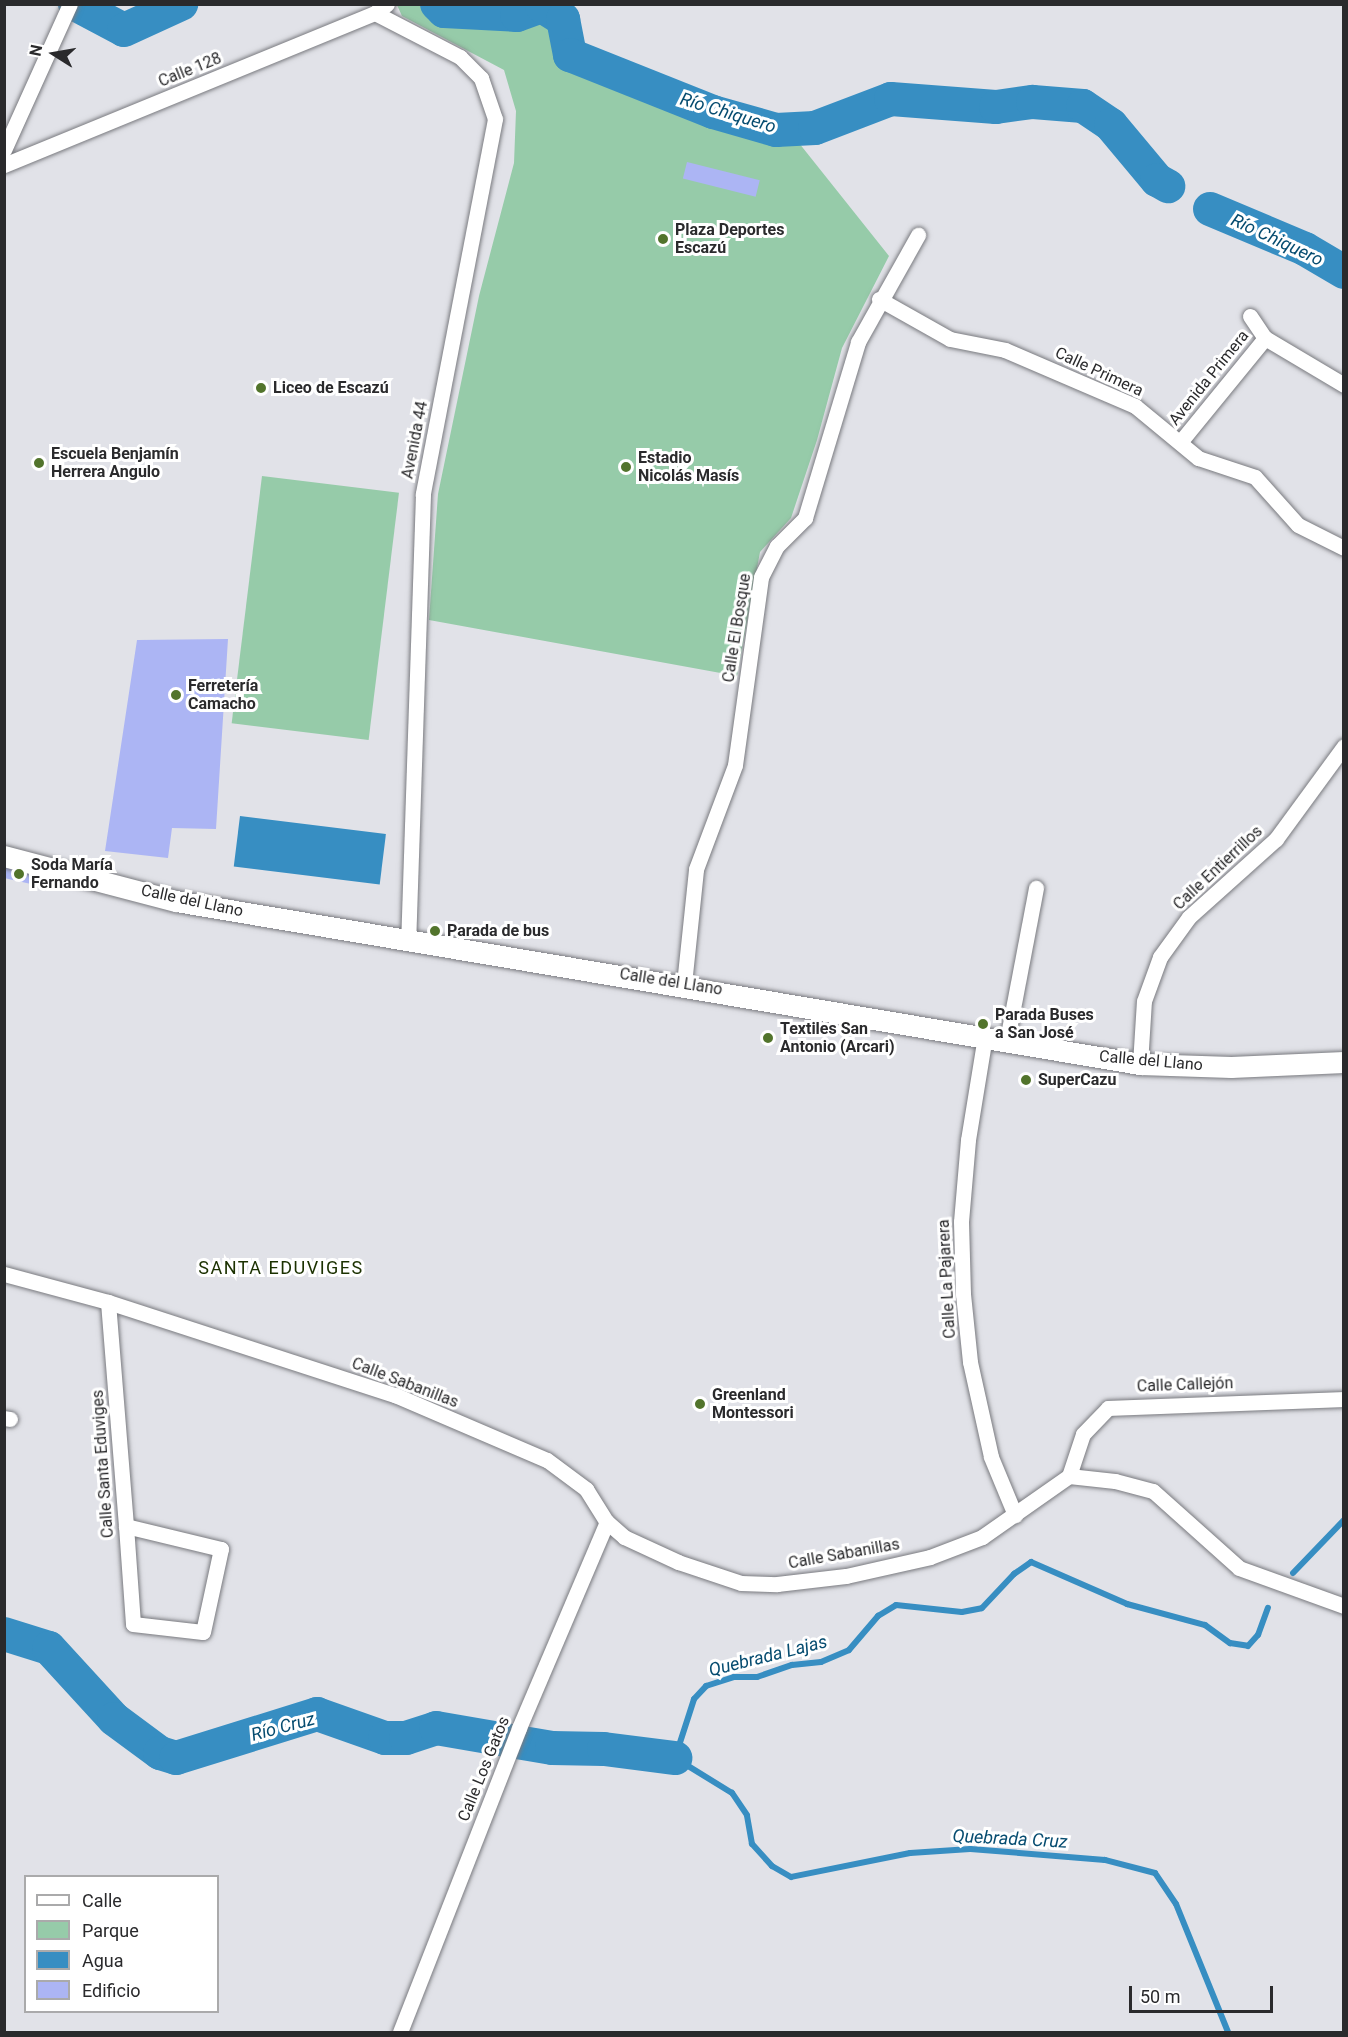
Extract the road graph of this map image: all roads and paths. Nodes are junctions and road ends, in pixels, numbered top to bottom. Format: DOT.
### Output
graph roads {
  1 [pos="70,4"];
  2 [pos="381,9"];
  3 [pos="4,150"];
  4 [pos="4,165"];
  5 [pos="918,235"];
  6 [pos="879,299"];
  7 [pos="1250,316"];
  8 [pos="1265,338"];
  9 [pos="1344,385"];
  10 [pos="1181,441"];
  11 [pos="1344,548"];
  12 [pos="1344,746"];
  13 [pos="4,856"];
  14 [pos="1036,888"];
  15 [pos="408,940"];
  16 [pos="684,984"];
  17 [pos="985,1036"];
  18 [pos="1007,1040"];
  19 [pos="1344,1062"];
  20 [pos="1140,1064"];
  21 [pos="4,1274"];
  22 [pos="108,1302"];
  23 [pos="1344,1399"];
  24 [pos="1069,1476"];
  25 [pos="1015,1515"];
  26 [pos="607,1522"];
  27 [pos="126,1526"];
  28 [pos="1344,1606"];
  29 [pos="400,2032"];
  1 -- 3 [label="street"];
  2 -- 4 [label="street, Calle 128"];
  2 -- 15 [label="street, Avenida 44"];
  5 -- 6 [label="street, Calle El Bosque"];
  6 -- 10 [label="street, Calle Primera"];
  6 -- 16 [label="street, Calle El Bosque"];
  7 -- 8 [label="street"];
  8 -- 9 [label="street"];
  8 -- 10 [label="street, Avenida Primera"];
  10 -- 11 [label="street, Calle Primera"];
  12 -- 20 [label="street, Calle Entierrillos"];
  13 -- 15 [label="main road, Calle del Llano"];
  14 -- 18 [label="street"];
  15 -- 16 [label="main road, Calle del Llano"];
  16 -- 17 [label="main road, Calle del Llano"];
  17 -- 18 [label="main road, Calle del Llano"];
  17 -- 25 [label="street, Calle La Pajarera"];
  18 -- 20 [label="main road, Calle del Llano"];
  19 -- 20 [label="main road, Calle del Llano"];
  21 -- 22 [label="street, Calle Sabanillas"];
  22 -- 26 [label="street, Calle Sabanillas"];
  22 -- 27 [label="street, Calle Santa Eduviges"];
  23 -- 24 [label="street, Calle Callejón"];
  24 -- 25 [label="street, Calle Sabanillas"];
  24 -- 28 [label="street"];
  25 -- 26 [label="street, Calle Sabanillas"];
  26 -- 29 [label="street, Calle Los Gatos"];
  27 -- 27 [label="street, Calle Santa Eduviges"];
}
